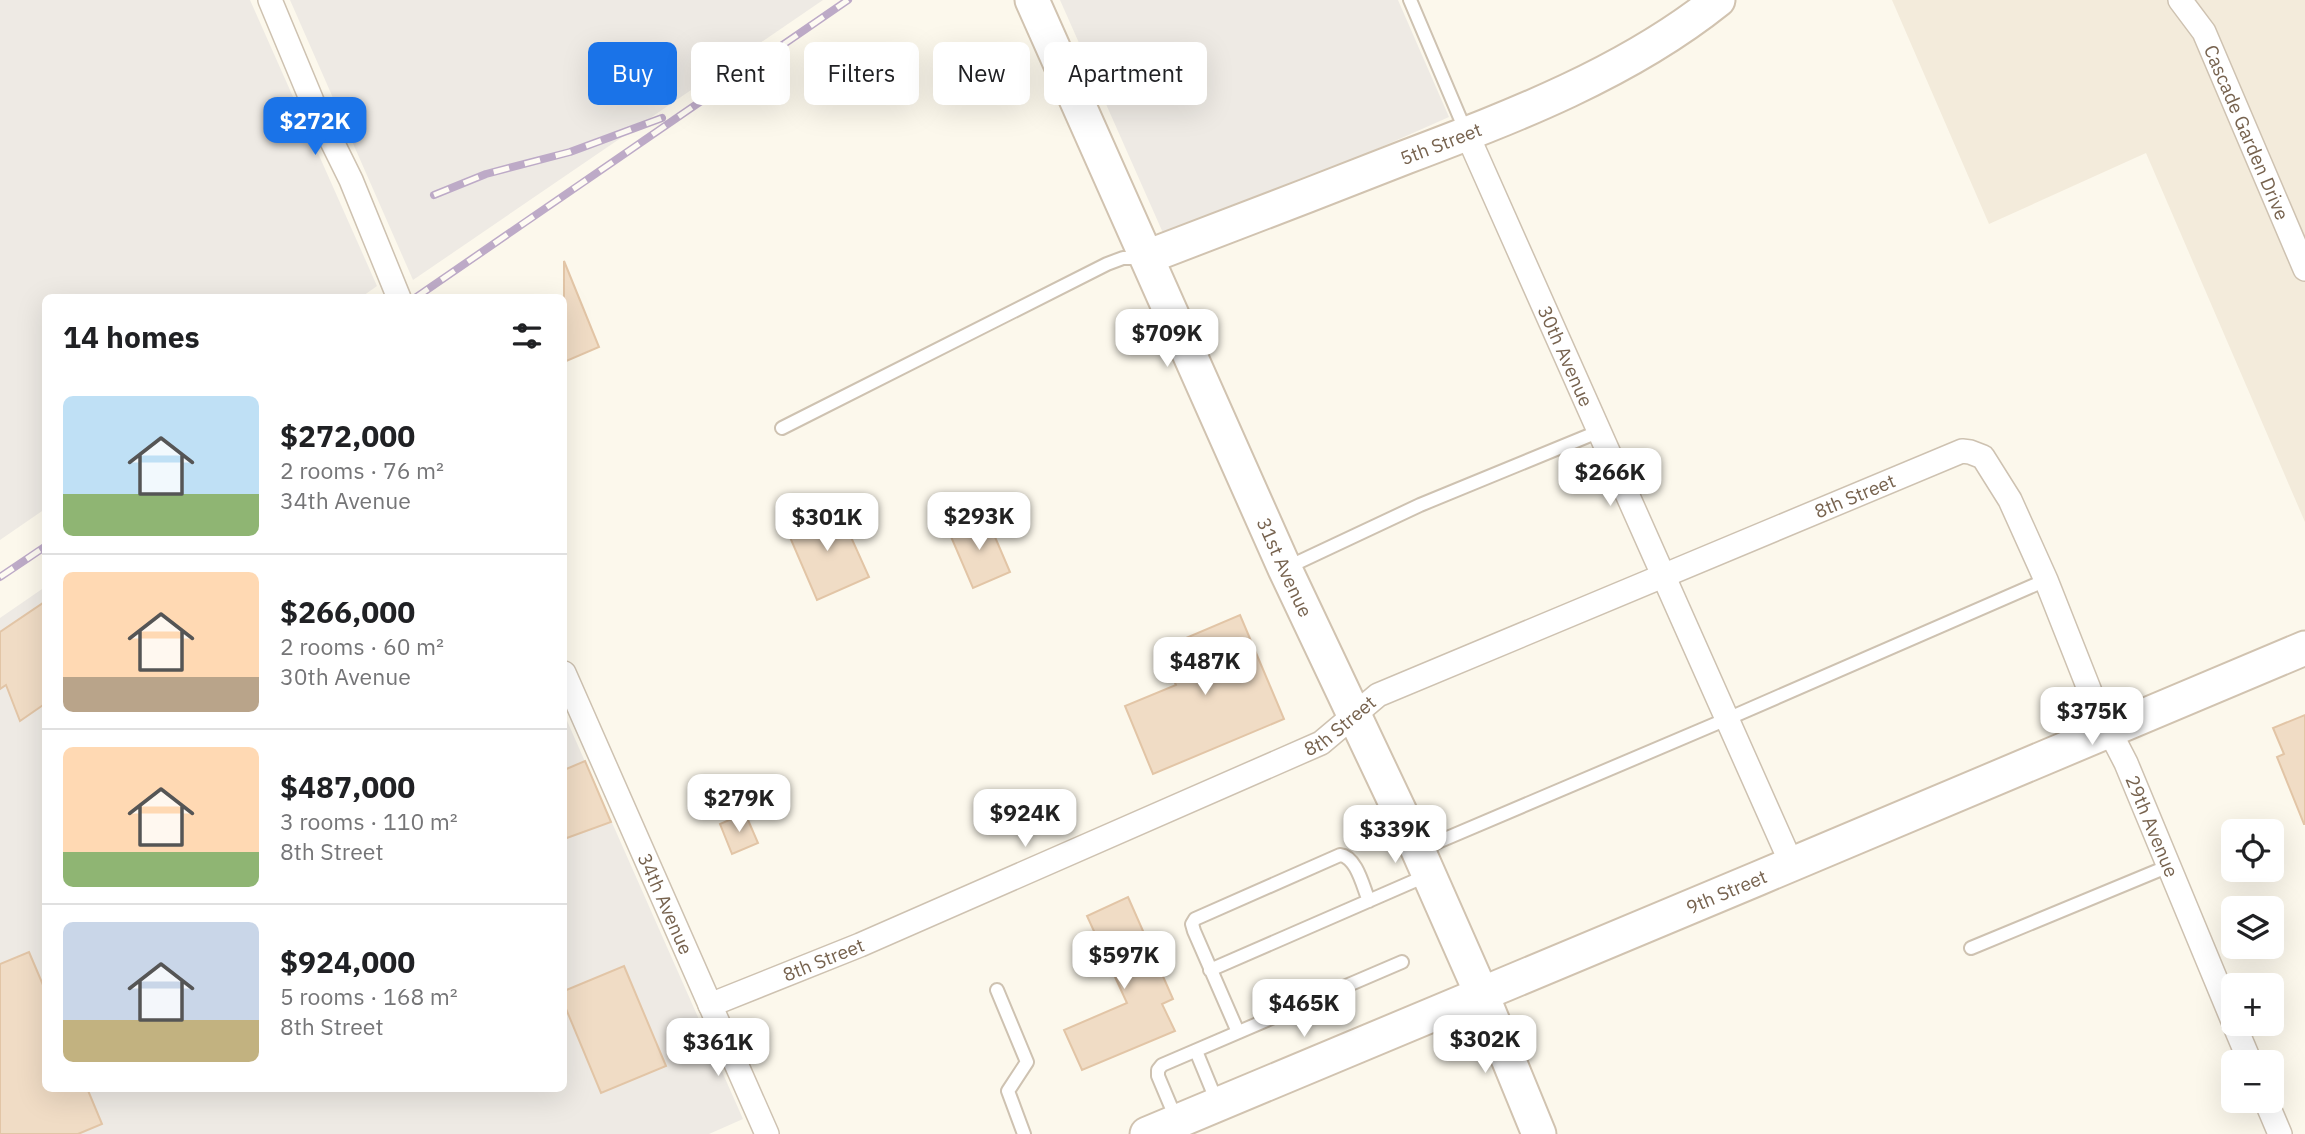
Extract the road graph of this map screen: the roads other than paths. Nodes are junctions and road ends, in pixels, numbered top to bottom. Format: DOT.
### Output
graph roads {
  1 [pos="270,0"];
  2 [pos="1032,0"];
  3 [pos="1410,0"];
  4 [pos="1718,0"];
  5 [pos="2180,0"];
  6 [pos="1467,134"];
  7 [pos="1147,257"];
  8 [pos="2305,270"];
  9 [pos="396,294"];
  10 [pos="782,428"];
  11 [pos="1600,431"];
  12 [pos="1970,452"];
  13 [pos="1285,569"];
  14 [pos="1664,576"];
  15 [pos="2046,580"];
  16 [pos="2305,648"];
  17 [pos="567,680"];
  18 [pos="1354,715"];
  19 [pos="1727,719"];
  20 [pos="2109,731"];
  21 [pos="1423,863"];
  22 [pos="1792,865"];
  23 [pos="2169,866"];
  24 [pos="1369,901"];
  25 [pos="1971,948"];
  26 [pos="1402,962"];
  27 [pos="1210,970"];
  28 [pos="997,989"];
  29 [pos="2221,991"];
  30 [pos="1482,995"];
  31 [pos="710,1005"];
  32 [pos="1238,1032"];
  33 [pos="1196,1051"];
  34 [pos="1218,1105"];
  35 [pos="2271,1113"];
  36 [pos="1162,1128"];
  37 [pos="767,1134"];
  38 [pos="1024,1134"];
  39 [pos="1537,1134"];
  40 [pos="2280,1134"];
  1 -- 9 [label="street"];
  2 -- 7 [label="street, 31st Avenue"];
  3 -- 6 [label="lane, 30th Avenue"];
  4 -- 6 [label="street, 5th Street"];
  5 -- 8 [label="street, Cascade Garden Drive"];
  6 -- 7 [label="street, 5th Street"];
  6 -- 11 [label="street, 30th Avenue"];
  7 -- 10 [label="lane"];
  7 -- 13 [label="street, 31st Avenue"];
  11 -- 13 [label="lane"];
  11 -- 14 [label="street, 30th Avenue"];
  12 -- 14 [label="street, 8th Street"];
  12 -- 15 [label="street, 29th Avenue"];
  13 -- 18 [label="street, 31st Avenue"];
  14 -- 18 [label="street, 8th Street"];
  14 -- 19 [label="street, 30th Avenue"];
  15 -- 19 [label="lane"];
  15 -- 20 [label="street, 29th Avenue"];
  16 -- 20 [label="street, 9th Street"];
  17 -- 31 [label="street, 34th Avenue"];
  18 -- 21 [label="street, 31st Avenue"];
  18 -- 31 [label="street, 8th Street"];
  19 -- 21 [label="lane"];
  19 -- 22 [label="street, 30th Avenue"];
  20 -- 22 [label="street, 9th Street"];
  20 -- 23 [label="street, 29th Avenue"];
  21 -- 24 [label="lane"];
  21 -- 30 [label="street, 31st Avenue"];
  22 -- 30 [label="street, 9th Street"];
  23 -- 25 [label="lane"];
  23 -- 29 [label="street, 29th Avenue"];
  24 -- 27 [label="lane"];
  24 -- 27 [label="lane"];
  26 -- 32 [label="lane"];
  27 -- 32 [label="lane"];
  28 -- 38 [label="lane"];
  30 -- 34 [label="street, 9th Street"];
  30 -- 39 [label="street, 31st Avenue"];
  31 -- 37 [label="street, 34th Avenue"];
  32 -- 33 [label="lane"];
  33 -- 34 [label="lane"];
  33 -- 36 [label="lane"];
  34 -- 36 [label="street, 9th Street"];
  35 -- 40 [label="street"];
}
